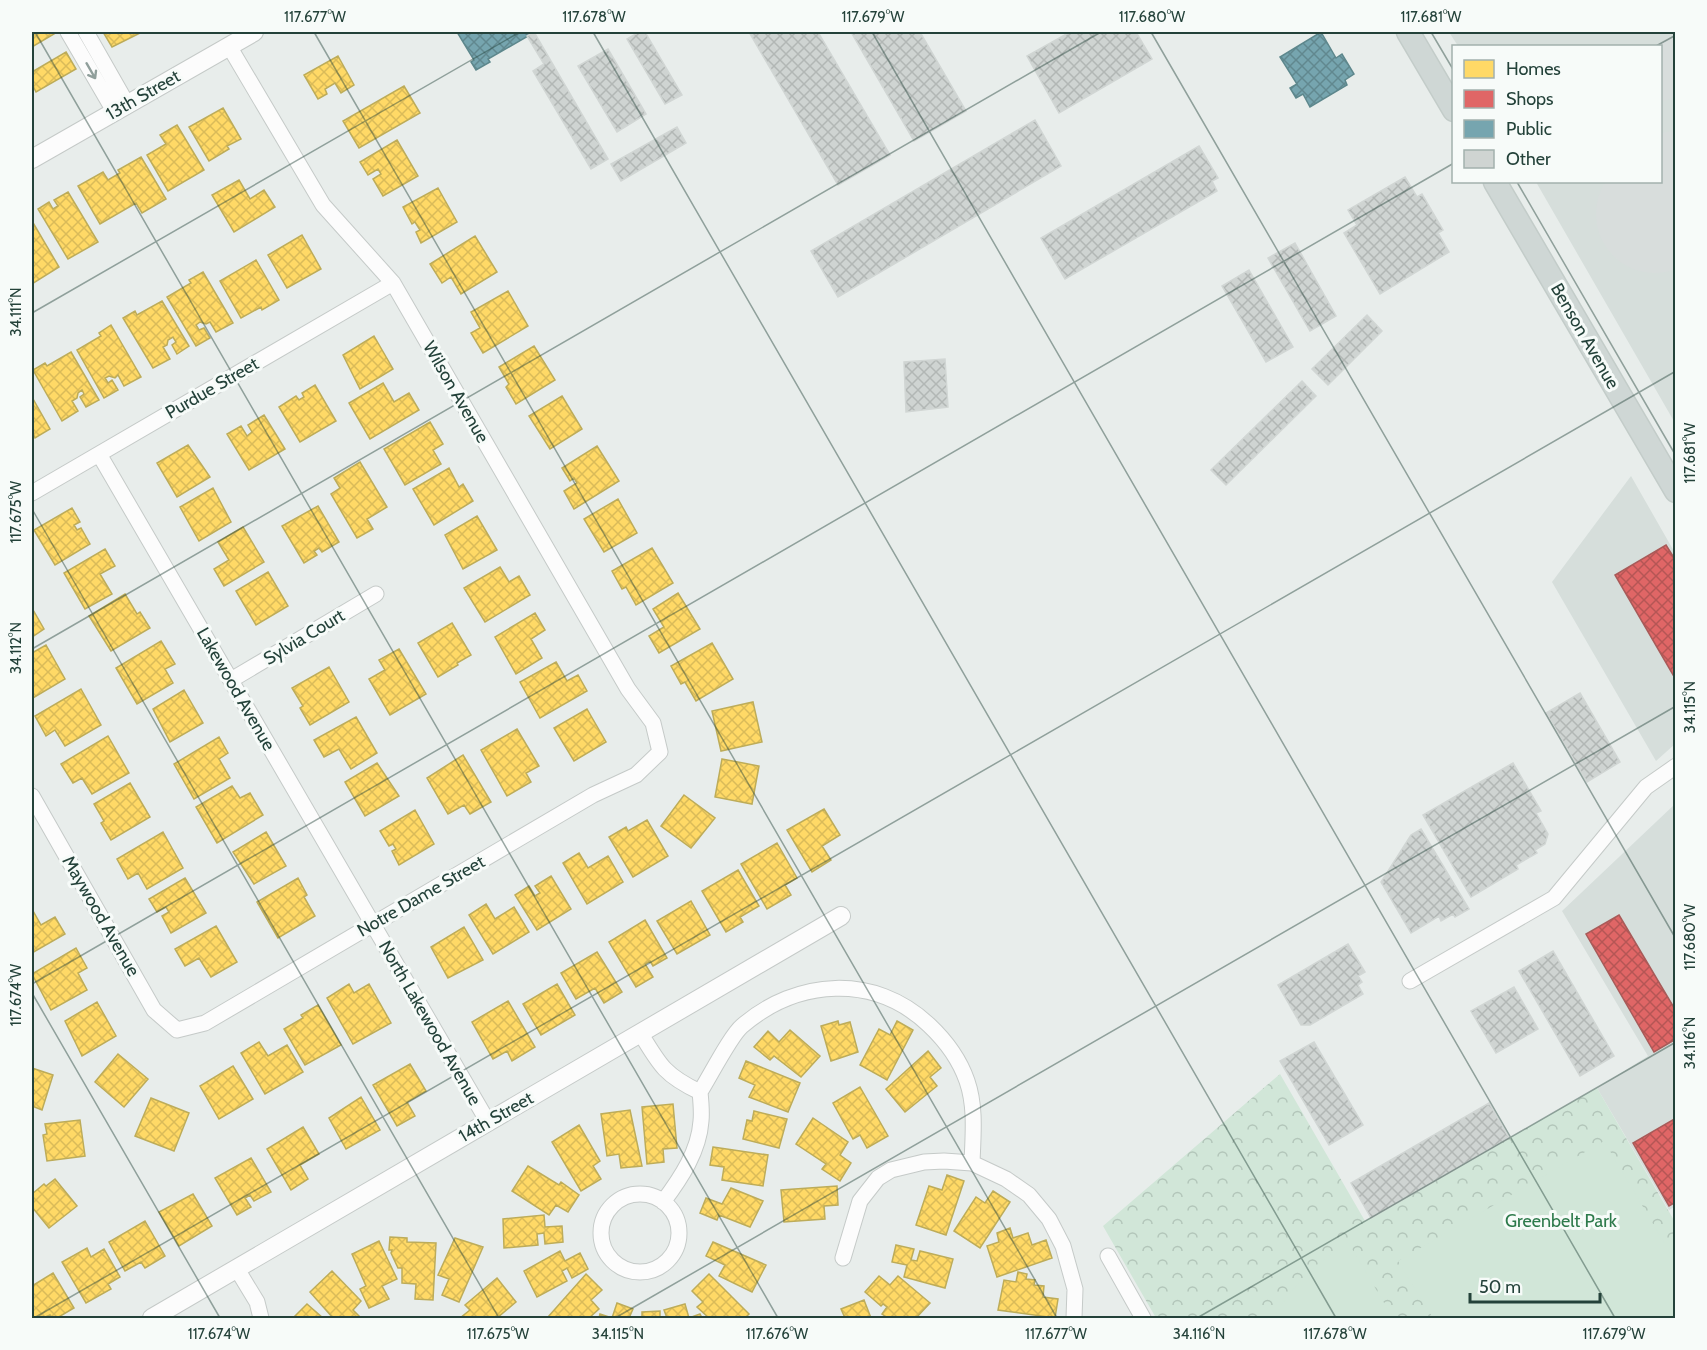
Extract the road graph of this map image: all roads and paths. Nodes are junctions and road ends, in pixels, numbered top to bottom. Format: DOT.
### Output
graph roads {
  1 [pos="68,32"];
  2 [pos="254,32"];
  3 [pos="1408,32"];
  4 [pos="86,42"];
  5 [pos="229,46"];
  6 [pos="121,107"];
  7 [pos="1452,107"];
  8 [pos="32,159"];
  9 [pos="1496,183"];
  10 [pos="393,283"];
  11 [pos="99,454"];
  12 [pos="1676,491"];
  13 [pos="32,493"];
  14 [pos="376,594"];
  15 [pos="231,680"];
  16 [pos="660,752"];
  17 [pos="1676,766"];
  18 [pos="32,796"];
  19 [pos="841,916"];
  20 [pos="373,923"];
  21 [pos="1410,981"];
  22 [pos="177,1030"];
  23 [pos="641,1034"];
  24 [pos="700,1092"];
  25 [pos="488,1122"];
  26 [pos="972,1163"];
  27 [pos="663,1202"];
  28 [pos="1108,1256"];
  29 [pos="843,1258"];
  30 [pos="237,1269"];
  31 [pos="152,1318"];
  32 [pos="261,1318"];
  33 [pos="1074,1318"];
  34 [pos="1143,1318"];
  1 -- 4 [label="street"];
  2 -- 5 [label="street, 13th Street"];
  3 -- 7 [label="main road"];
  4 -- 6 [label="street"];
  5 -- 6 [label="street, 13th Street"];
  5 -- 10 [label="street, Wilson Avenue"];
  6 -- 8 [label="street, 13th Street"];
  9 -- 12 [label="main road, Benson Avenue"];
  10 -- 11 [label="street, Purdue Street"];
  10 -- 16 [label="street, Wilson Avenue"];
  11 -- 13 [label="street, Purdue Street"];
  11 -- 15 [label="street, Lakewood Avenue"];
  14 -- 15 [label="street, Sylvia Court"];
  15 -- 20 [label="street, Lakewood Avenue"];
  16 -- 20 [label="street, Notre Dame Street"];
  17 -- 21 [label="street"];
  18 -- 22 [label="street, Maywood Avenue"];
  19 -- 23 [label="street, 14th Street"];
  20 -- 22 [label="street, Notre Dame Street"];
  20 -- 25 [label="street, North Lakewood Avenue"];
  23 -- 24 [label="street"];
  23 -- 25 [label="street, 14th Street"];
  24 -- 26 [label="street"];
  24 -- 27 [label="street"];
  25 -- 30 [label="street, 14th Street"];
  26 -- 29 [label="street"];
  26 -- 33 [label="street"];
  27 -- 27 [label="street"];
  28 -- 34 [label="street"];
  30 -- 31 [label="street, 14th Street"];
  30 -- 32 [label="street"];
}
